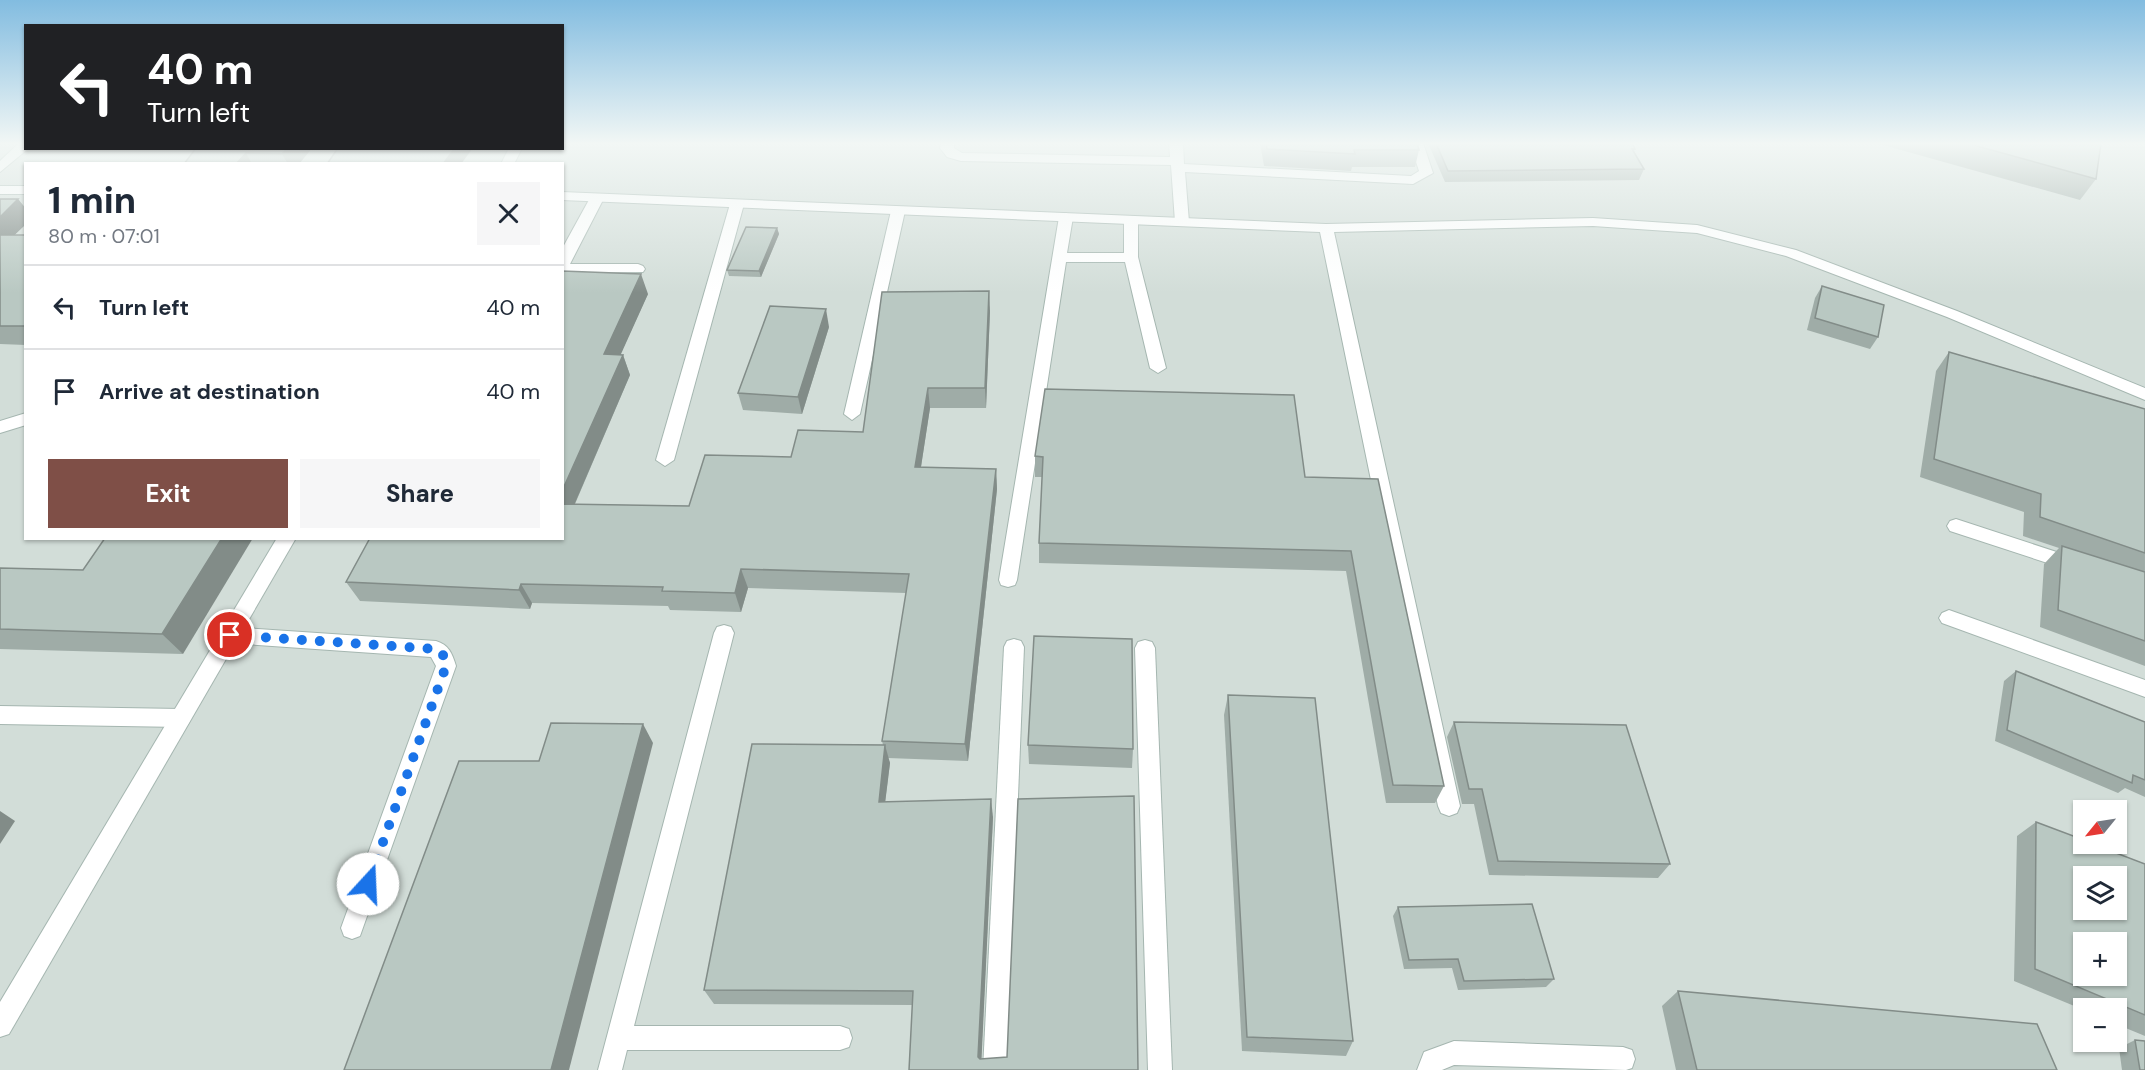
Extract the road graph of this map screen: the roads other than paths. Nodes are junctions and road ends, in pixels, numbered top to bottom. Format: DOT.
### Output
graph roads {
  1 [pos="1180,193"];
  2 [pos="564,196"];
  3 [pos="597,198"];
  4 [pos="737,204"];
  5 [pos="898,211"];
  6 [pos="1066,217"];
  7 [pos="1131,220"];
  8 [pos="1182,222"];
  9 [pos="1326,228"];
  10 [pos="1131,257"];
  11 [pos="1060,258"];
  12 [pos="564,262"];
  13 [pos="564,266"];
  14 [pos="638,269"];
  15 [pos="1158,368"];
  16 [pos="2145,394"];
  17 [pos="852,414"];
  18 [pos="24,420"];
  19 [pos="0,427"];
  20 [pos="665,460"];
  21 [pos="1956,526"];
  22 [pos="286,540"];
  23 [pos="2089,569"];
  24 [pos="1008,580"];
  25 [pos="1949,618"];
  26 [pos="724,633"];
  27 [pos="230,635"];
  28 [pos="1014,647"];
  29 [pos="1145,648"];
  30 [pos="2145,689"];
  31 [pos="0,715"];
  32 [pos="181,718"];
  33 [pos="1449,806"];
  34 [pos="352,928"];
  35 [pos="0,1025"];
  36 [pos="619,1038"];
  37 [pos="840,1038"];
  38 [pos="1623,1059"];
  39 [pos="610,1070"];
  40 [pos="995,1070"];
  41 [pos="1160,1070"];
  42 [pos="1429,1070"];
  1 -- 8 [label="street"];
  2 -- 3 [label="street"];
  3 -- 4 [label="street"];
  3 -- 12 [label="street"];
  4 -- 5 [label="street"];
  4 -- 20 [label="street"];
  5 -- 6 [label="street"];
  5 -- 17 [label="street"];
  6 -- 7 [label="street"];
  6 -- 11 [label="street"];
  7 -- 8 [label="street"];
  7 -- 10 [label="street"];
  8 -- 9 [label="street"];
  9 -- 16 [label="street"];
  9 -- 33 [label="street"];
  10 -- 11 [label="street"];
  10 -- 15 [label="street"];
  11 -- 24 [label="street"];
  13 -- 14 [label="street"];
  18 -- 19 [label="street"];
  21 -- 23 [label="street"];
  22 -- 27 [label="street"];
  25 -- 30 [label="street"];
  26 -- 36 [label="street"];
  27 -- 32 [label="street"];
  27 -- 34 [label="street"];
  28 -- 40 [label="street"];
  29 -- 41 [label="street"];
  31 -- 32 [label="street"];
  32 -- 35 [label="street"];
  36 -- 37 [label="street"];
  36 -- 39 [label="street"];
  38 -- 42 [label="street"];
}
